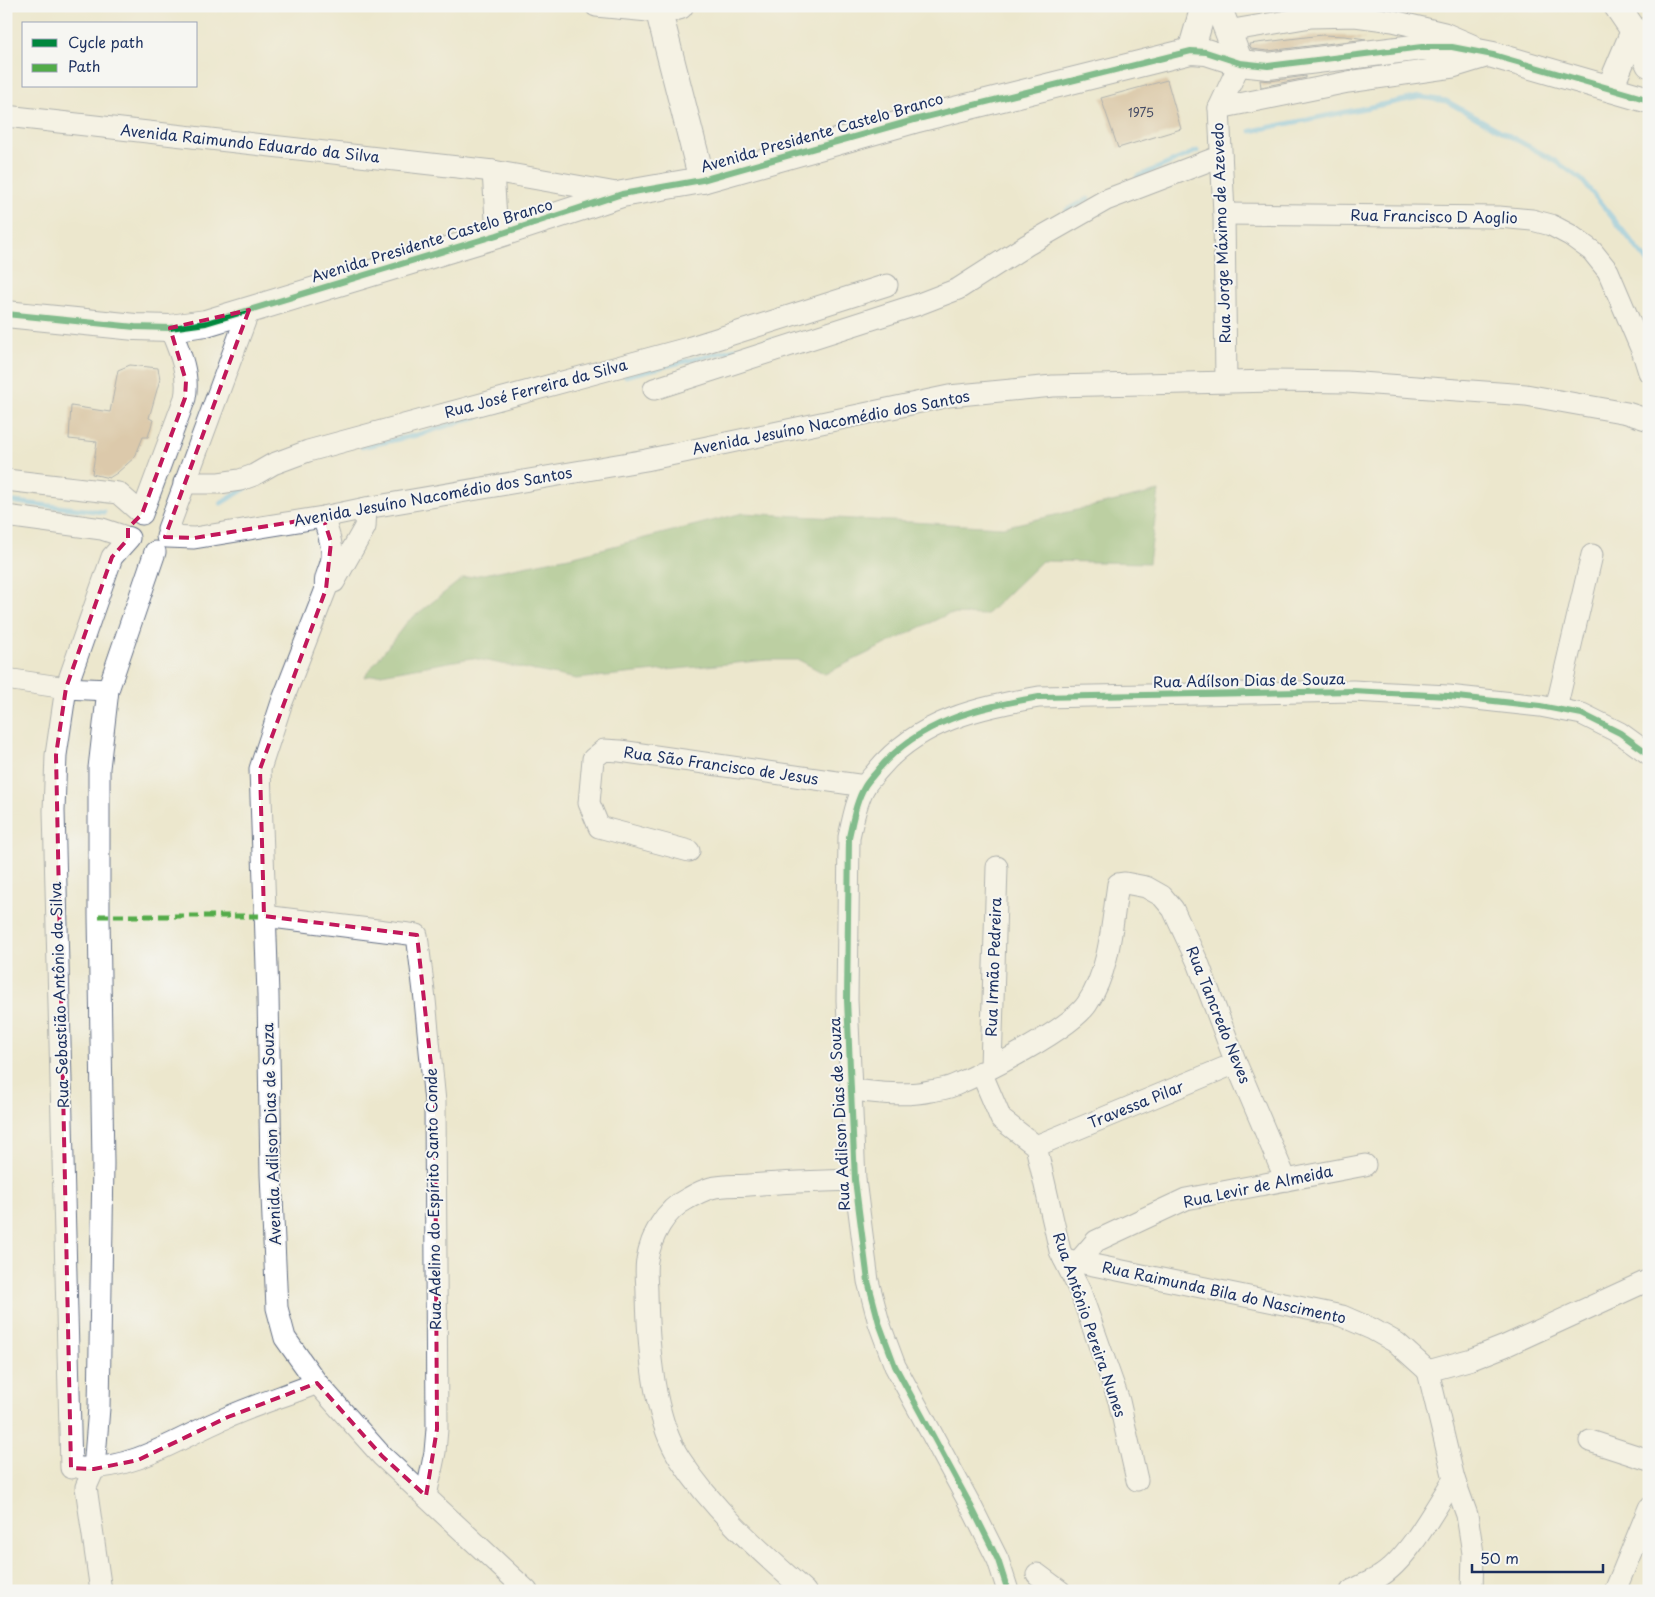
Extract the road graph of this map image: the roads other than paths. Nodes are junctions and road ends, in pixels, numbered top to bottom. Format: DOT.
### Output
graph roads {
  1 [pos="597,6"];
  2 [pos="1204,6"];
  3 [pos="1218,6"];
  4 [pos="1617,6"];
  5 [pos="670,9"];
  6 [pos="1227,31"];
  7 [pos="1634,31"];
  8 [pos="1191,51"];
  9 [pos="1493,55"];
  10 [pos="1240,63"];
  11 [pos="1649,64"];
  12 [pos="1610,88"];
  13 [pos="1649,100"];
  14 [pos="1219,108"];
  15 [pos="6,116"];
  16 [pos="1221,156"];
  17 [pos="493,172"];
  18 [pos="702,180"];
  19 [pos="622,194"];
  20 [pos="1224,214"];
  21 [pos="497,235"];
  22 [pos="887,284"];
  23 [pos="249,310"];
  24 [pos="6,314"];
  25 [pos="170,328"];
  26 [pos="1649,372"];
  27 [pos="1226,382"];
  28 [pos="654,389"];
  29 [pos="1649,420"];
  30 [pos="6,480"];
  31 [pos="184,483"];
  32 [pos="366,508"];
  33 [pos="142,514"];
  34 [pos="6,516"];
  35 [pos="324,517"];
  36 [pos="129,538"];
  37 [pos="163,539"];
  38 [pos="1592,555"];
  39 [pos="326,589"];
  40 [pos="6,679"];
  41 [pos="66,688"];
  42 [pos="108,690"];
  43 [pos="1556,709"];
  44 [pos="1649,754"];
  45 [pos="865,786"];
  46 [pos="689,851"];
  47 [pos="997,867"];
  48 [pos="264,916"];
  49 [pos="1236,1063"];
  50 [pos="986,1070"];
  51 [pos="850,1090"];
  52 [pos="1036,1146"];
  53 [pos="1364,1165"];
  54 [pos="855,1180"];
  55 [pos="1286,1180"];
  56 [pos="1071,1260"];
  57 [pos="1649,1280"];
  58 [pos="1428,1371"];
  59 [pos="317,1384"];
  60 [pos="1590,1441"];
  61 [pos="1649,1460"];
  62 [pos="90,1478"];
  63 [pos="1454,1479"];
  64 [pos="1138,1480"];
  65 [pos="426,1496"];
  66 [pos="1649,1508"];
  67 [pos="1037,1574"];
  68 [pos="101,1591"];
  69 [pos="527,1591"];
  70 [pos="805,1591"];
  71 [pos="1008,1591"];
  72 [pos="1060,1591"];
  73 [pos="1351,1591"];
  74 [pos="1472,1591"];
  75 [pos="1615,1591"];
  1 -- 5 [label="street"];
  2 -- 8 [label="street"];
  3 -- 6 [label="street"];
  4 -- 7 [label="street"];
  5 -- 18 [label="street"];
  6 -- 9 [label="street, Avenida Presidente Castelo Branco"];
  6 -- 10 [label="street"];
  7 -- 11 [label="street"];
  7 -- 12 [label="street"];
  8 -- 10 [label="street, Avenida Presidente Castelo Branco"];
  8 -- 18 [label="street, Avenida Presidente Castelo Branco"];
  9 -- 10 [label="street, Avenida Presidente Castelo Branco"];
  9 -- 12 [label="street, Avenida Presidente Castelo Branco"];
  9 -- 14 [label="street"];
  10 -- 14 [label="street, Rua Jorge Máximo de Azevedo"];
  12 -- 13 [label="street, Avenida Presidente Castelo Branco"];
  14 -- 16 [label="street, Rua Jorge Máximo de Azevedo"];
  15 -- 17 [label="street, Avenida Raimundo Eduardo da Silva"];
  16 -- 20 [label="street, Rua Jorge Máximo de Azevedo"];
  16 -- 28 [label="street"];
  17 -- 19 [label="street, Avenida Raimundo Eduardo da Silva"];
  17 -- 21 [label="street"];
  18 -- 19 [label="street, Avenida Presidente Castelo Branco"];
  19 -- 21 [label="street, Avenida Presidente Castelo Branco"];
  20 -- 26 [label="street, Rua Francisco D Aoglio"];
  20 -- 27 [label="street, Rua Jorge Máximo de Azevedo"];
  21 -- 23 [label="street, Avenida Presidente Castelo Branco"];
  22 -- 31 [label="street, Rua José Ferreira da Silva"];
  23 -- 25 [label="street, Avenida Presidente Castelo Branco"];
  23 -- 31 [label="street"];
  24 -- 25 [label="street, Avenida Presidente Castelo Branco"];
  25 -- 33 [label="street"];
  27 -- 29 [label="street, Avenida Jesuíno Nacomédio dos Santos"];
  27 -- 32 [label="street, Avenida Jesuíno Nacomédio dos Santos"];
  30 -- 33 [label="street"];
  31 -- 37 [label="street"];
  32 -- 35 [label="street, Avenida Jesuíno Nacomédio dos Santos"];
  32 -- 39 [label="street, Avenida Adilson Dias de Souza"];
  33 -- 36 [label="street"];
  33 -- 37 [label="street"];
  34 -- 36 [label="street"];
  35 -- 37 [label="street, Avenida Jesuíno Nacomédio dos Santos"];
  35 -- 39 [label="street, Avenida Adilson Dias de Souza"];
  36 -- 37 [label="street"];
  36 -- 41 [label="street, Rua Sebastião Antônio da Silva"];
  37 -- 42 [label="street"];
  38 -- 43 [label="street"];
  39 -- 48 [label="street, Avenida Adilson Dias de Souza"];
  40 -- 41 [label="street"];
  41 -- 42 [label="street"];
  41 -- 62 [label="street, Rua Sebastião Antônio da Silva"];
  42 -- 62 [label="street"];
  43 -- 44 [label="street, Rua Adílson Dias de Souza"];
  43 -- 45 [label="street, Rua Adílson Dias de Souza"];
  45 -- 46 [label="street, Rua São Francisco de Jesus"];
  45 -- 51 [label="street, Rua Adilson Dias de Souza"];
  47 -- 50 [label="street, Rua Irmão Pedreira"];
  48 -- 59 [label="street, Avenida Adilson Dias de Souza"];
  48 -- 65 [label="street, Rua Adelino do Espírito Santo Conde"];
  49 -- 50 [label="street, Rua Tancredo Neves"];
  49 -- 52 [label="street, Travessa Pilar"];
  49 -- 55 [label="street, Rua Tancredo Neves"];
  50 -- 51 [label="street"];
  50 -- 52 [label="street"];
  51 -- 54 [label="street, Rua Adilson Dias de Souza"];
  52 -- 56 [label="street, Rua Antônio Pereira Nunes"];
  53 -- 55 [label="street, Rua Levir de Almeida"];
  54 -- 70 [label="street"];
  54 -- 71 [label="street, Rua Adilson Dias de Souza"];
  55 -- 56 [label="street, Rua Levir de Almeida"];
  56 -- 58 [label="street, Rua Raimunda Bila do Nascimento"];
  56 -- 64 [label="street, Rua Antônio Pereira Nunes"];
  57 -- 58 [label="street"];
  58 -- 63 [label="street"];
  59 -- 62 [label="street"];
  59 -- 65 [label="street, Avenida Adilson Dias de Souza"];
  60 -- 61 [label="street"];
  62 -- 68 [label="street"];
  63 -- 73 [label="street"];
  63 -- 74 [label="street"];
  65 -- 69 [label="street, Avenida Adilson Dias de Souza"];
  66 -- 75 [label="street"];
  67 -- 72 [label="street"];
}
